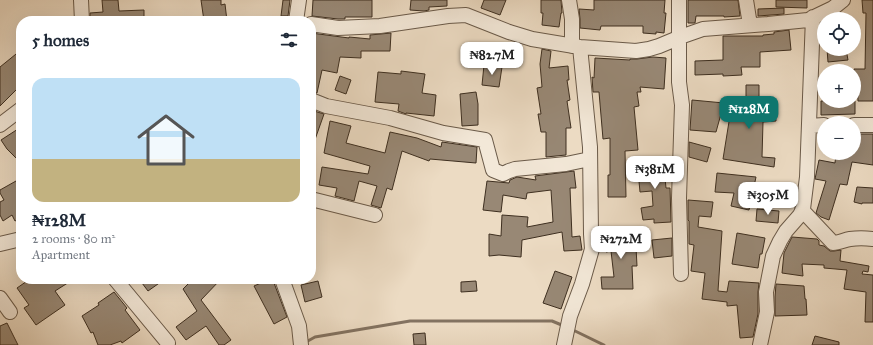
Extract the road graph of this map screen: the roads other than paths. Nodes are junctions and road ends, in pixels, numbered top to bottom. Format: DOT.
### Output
graph roads {
  1 [pos="81,0"];
  2 [pos="299,0"];
  3 [pos="569,0"];
  4 [pos="678,0"];
  5 [pos="746,0"];
  6 [pos="843,0"];
  7 [pos="82,16"];
  8 [pos="297,16"];
  9 [pos="813,17"];
  10 [pos="316,25"];
  11 [pos="750,25"];
  12 [pos="678,38"];
  13 [pos="576,47"];
  14 [pos="316,102"];
  15 [pos="16,113"];
  16 [pos="0,125"];
  17 [pos="817,125"];
  18 [pos="861,125"];
  19 [pos="873,125"];
  20 [pos="809,126"];
  21 [pos="590,160"];
  22 [pos="316,200"];
  23 [pos="802,210"];
  24 [pos="375,215"];
  25 [pos="873,238"];
  26 [pos="16,240"];
  27 [pos="0,244"];
  28 [pos="681,274"];
  29 [pos="124,284"];
  30 [pos="284,284"];
  31 [pos="0,298"];
  32 [pos="10,312"];
  33 [pos="168,343"];
  34 [pos="301,345"];
  35 [pos="564,345"];
  36 [pos="760,345"];
  1 -- 7 [label="street"];
  2 -- 8 [label="street"];
  3 -- 13 [label="street"];
  4 -- 12 [label="street"];
  5 -- 11 [label="street"];
  6 -- 9 [label="street"];
  9 -- 11 [label="street"];
  9 -- 20 [label="street"];
  10 -- 13 [label="street"];
  11 -- 12 [label="street"];
  12 -- 13 [label="street"];
  12 -- 28 [label="street"];
  13 -- 21 [label="street"];
  14 -- 21 [label="street"];
  15 -- 16 [label="street"];
  17 -- 20 [label="street"];
  18 -- 19 [label="street"];
  20 -- 23 [label="street"];
  21 -- 35 [label="street"];
  22 -- 24 [label="street"];
  23 -- 25 [label="street"];
  23 -- 36 [label="street"];
  26 -- 27 [label="street"];
  29 -- 33 [label="street"];
  30 -- 34 [label="street"];
  31 -- 32 [label="street"];
}
